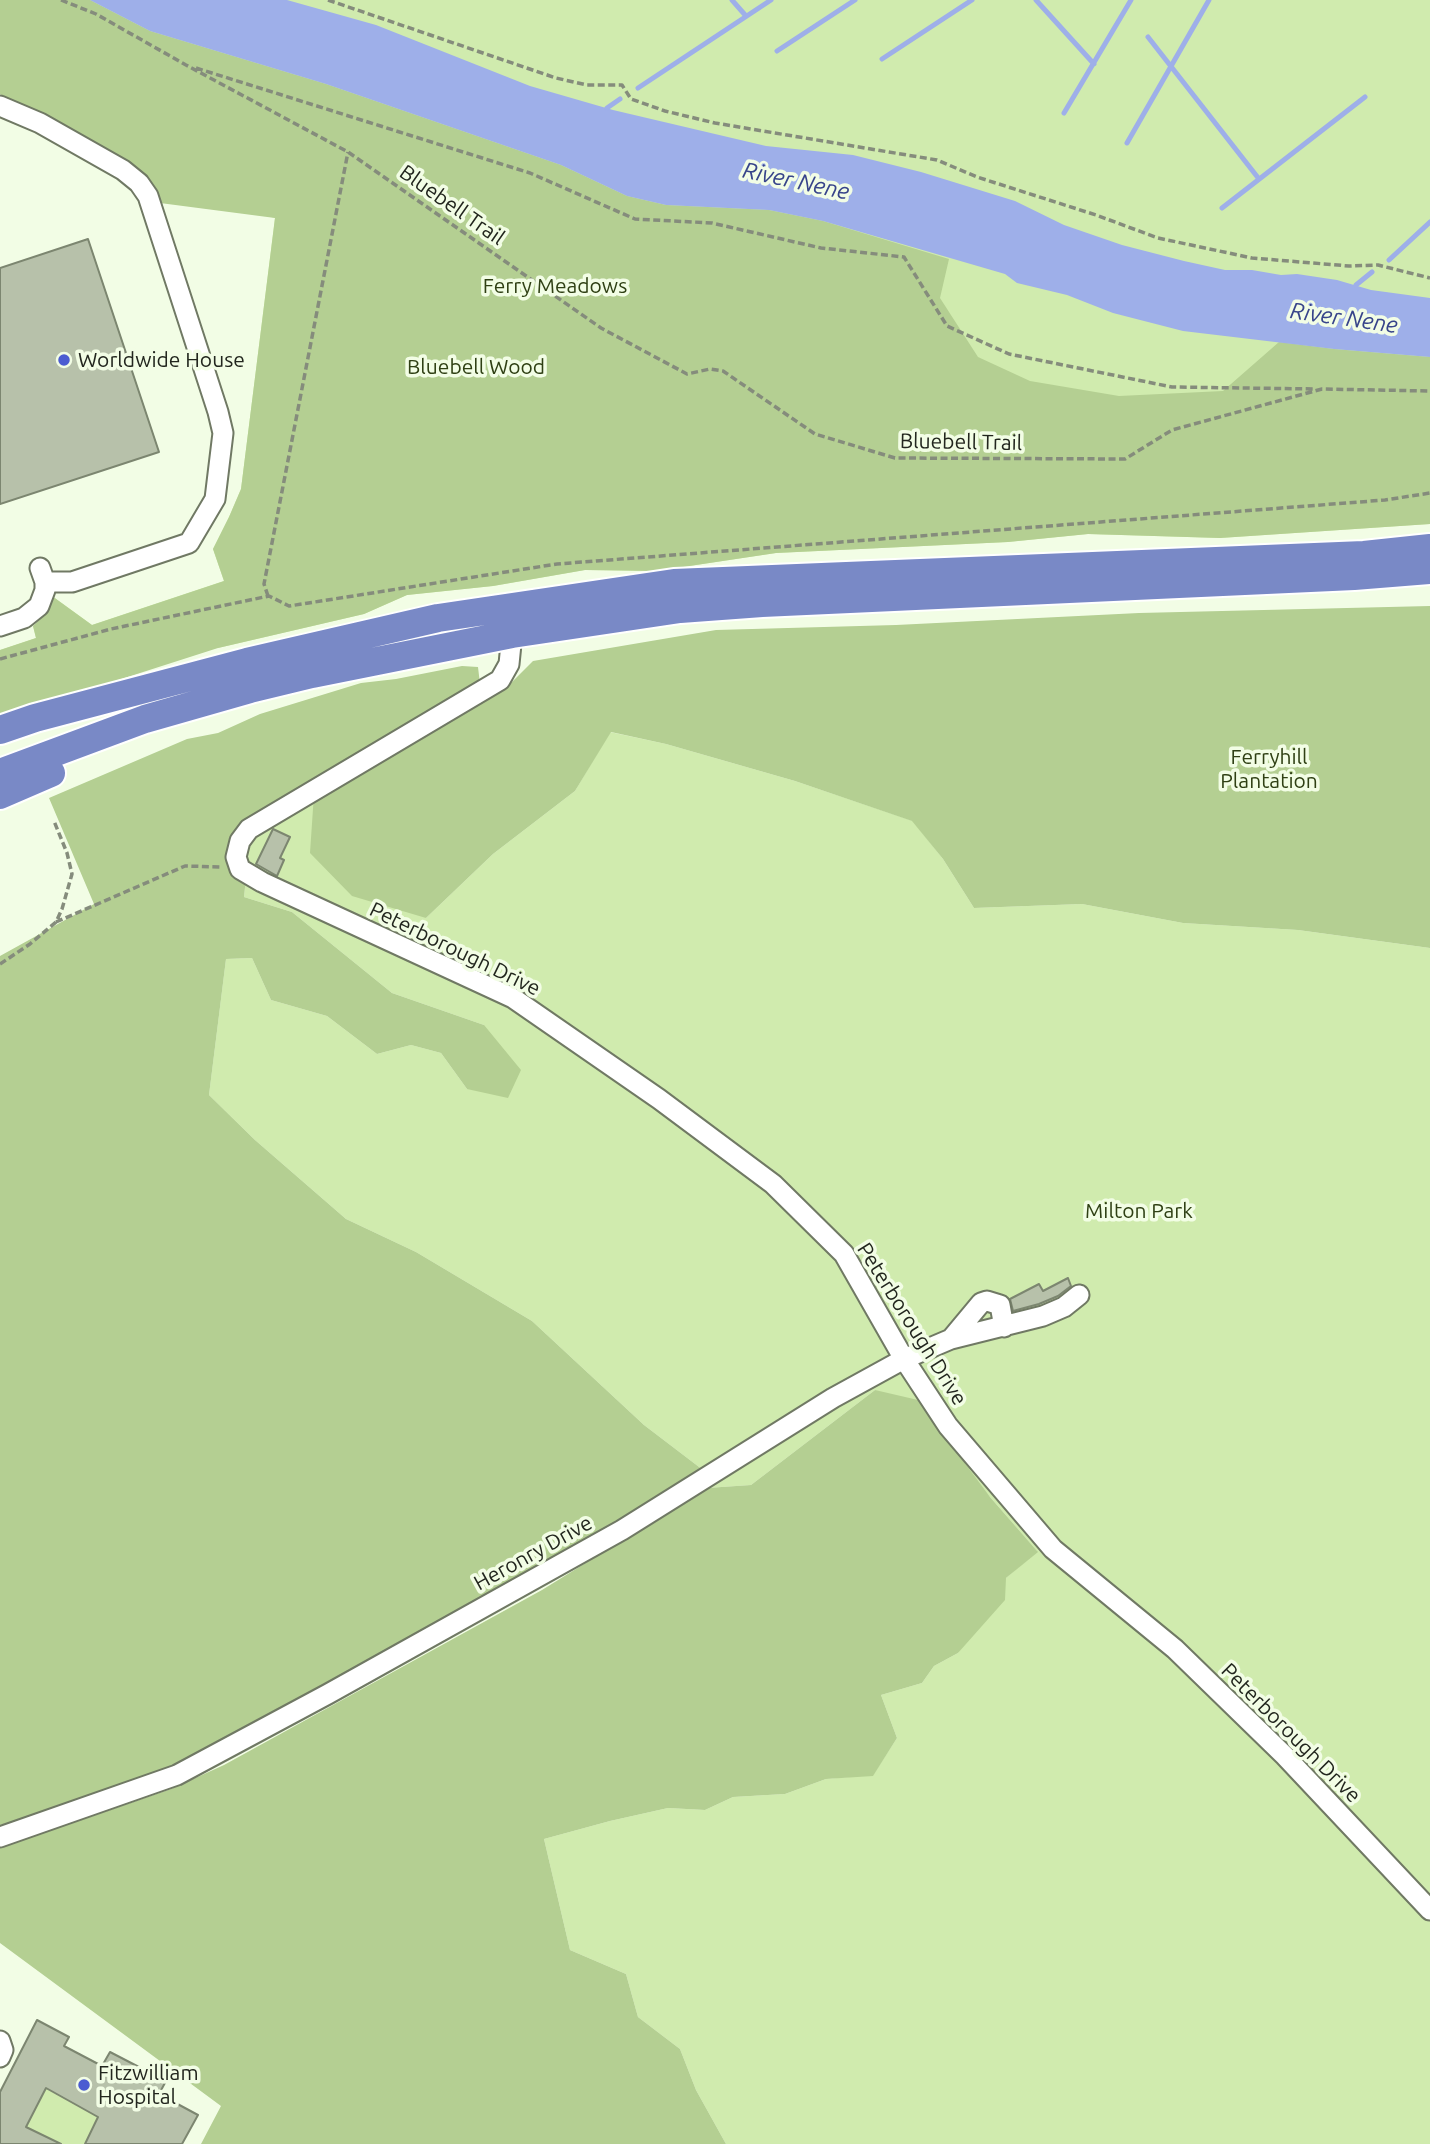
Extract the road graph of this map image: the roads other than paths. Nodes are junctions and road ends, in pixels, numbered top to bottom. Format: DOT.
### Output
graph roads {
  1 [pos="0,106"];
  2 [pos="1430,548"];
  3 [pos="1430,570"];
  4 [pos="0,626"];
  5 [pos="512,635"];
  6 [pos="248,675"];
  7 [pos="0,730"];
  8 [pos="0,744"];
  9 [pos="0,773"];
  10 [pos="0,794"];
  11 [pos="1079,1295"];
  12 [pos="1004,1327"];
  13 [pos="951,1339"];
  14 [pos="904,1359"];
  15 [pos="0,1837"];
  16 [pos="1430,1910"];
  17 [pos="0,2041"];
  18 [pos="0,2057"];
  1 -- 4 [label="street"];
  2 -- 6 [label="highway"];
  3 -- 5 [label="highway"];
  5 -- 6 [label="highway"];
  5 -- 14 [label="street, Peterborough Drive"];
  6 -- 7 [label="highway"];
  6 -- 8 [label="highway"];
  6 -- 9 [label="highway"];
  6 -- 10 [label="highway"];
  11 -- 12 [label="street, Heronry Drive"];
  12 -- 13 [label="street, Heronry Drive"];
  12 -- 13 [label="street"];
  13 -- 14 [label="street, Heronry Drive"];
  14 -- 15 [label="street, Heronry Drive"];
  14 -- 16 [label="street, Peterborough Drive"];
  17 -- 18 [label="street"];
}
